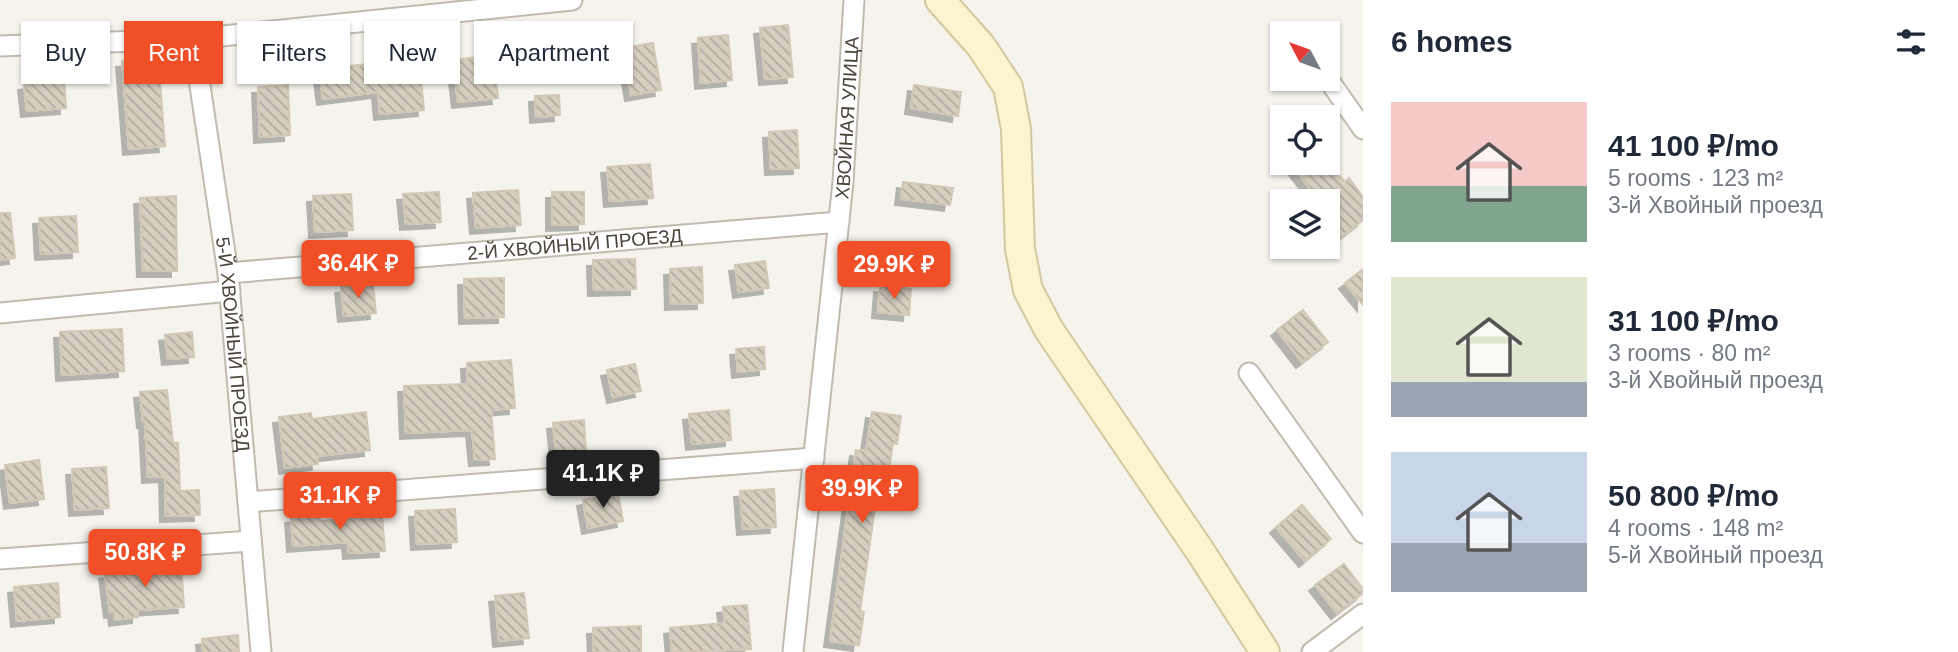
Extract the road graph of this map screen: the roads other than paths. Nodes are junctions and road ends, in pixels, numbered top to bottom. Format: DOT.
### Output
graph roads {
  1 [pos="572,0"];
  2 [pos="854,0"];
  3 [pos="940,0"];
  4 [pos="223,36"];
  5 [pos="124,42"];
  6 [pos="0,46"];
  7 [pos="200,84"];
  8 [pos="1336,91"];
  9 [pos="1363,130"];
  10 [pos="839,222"];
  11 [pos="229,282"];
  12 [pos="0,313"];
  13 [pos="1249,373"];
  14 [pos="814,458"];
  15 [pos="248,502"];
  16 [pos="1363,533"];
  17 [pos="251,541"];
  18 [pos="0,559"];
  19 [pos="1363,614"];
  20 [pos="261,652"];
  21 [pos="793,652"];
  22 [pos="1265,652"];
  23 [pos="1311,652"];
  1 -- 4 [label="street"];
  2 -- 10 [label="street, ХВОЙНАЯ УЛИЦА"];
  3 -- 22 [label="street"];
  5 -- 6 [label="street"];
  7 -- 11 [label="street, 5-Й ХВОЙНЫЙ ПРОЕЗД"];
  8 -- 9 [label="street"];
  10 -- 11 [label="street, 2-Й ХВОЙНЫЙ ПРОЕЗД"];
  10 -- 14 [label="street, ХВОЙНАЯ УЛИЦА"];
  11 -- 12 [label="street, 2-Й ХВОЙНЫЙ ПРОЕЗД"];
  11 -- 15 [label="street, 5-Й ХВОЙНЫЙ ПРОЕЗД"];
  13 -- 16 [label="street"];
  14 -- 15 [label="street"];
  14 -- 21 [label="street, ХВОЙНАЯ УЛИЦА"];
  15 -- 17 [label="street, 5-Й ХВОЙНЫЙ ПРОЕЗД"];
  17 -- 18 [label="street"];
  17 -- 20 [label="street, 5-Й ХВОЙНЫЙ ПРОЕЗД"];
  19 -- 23 [label="street"];
}
